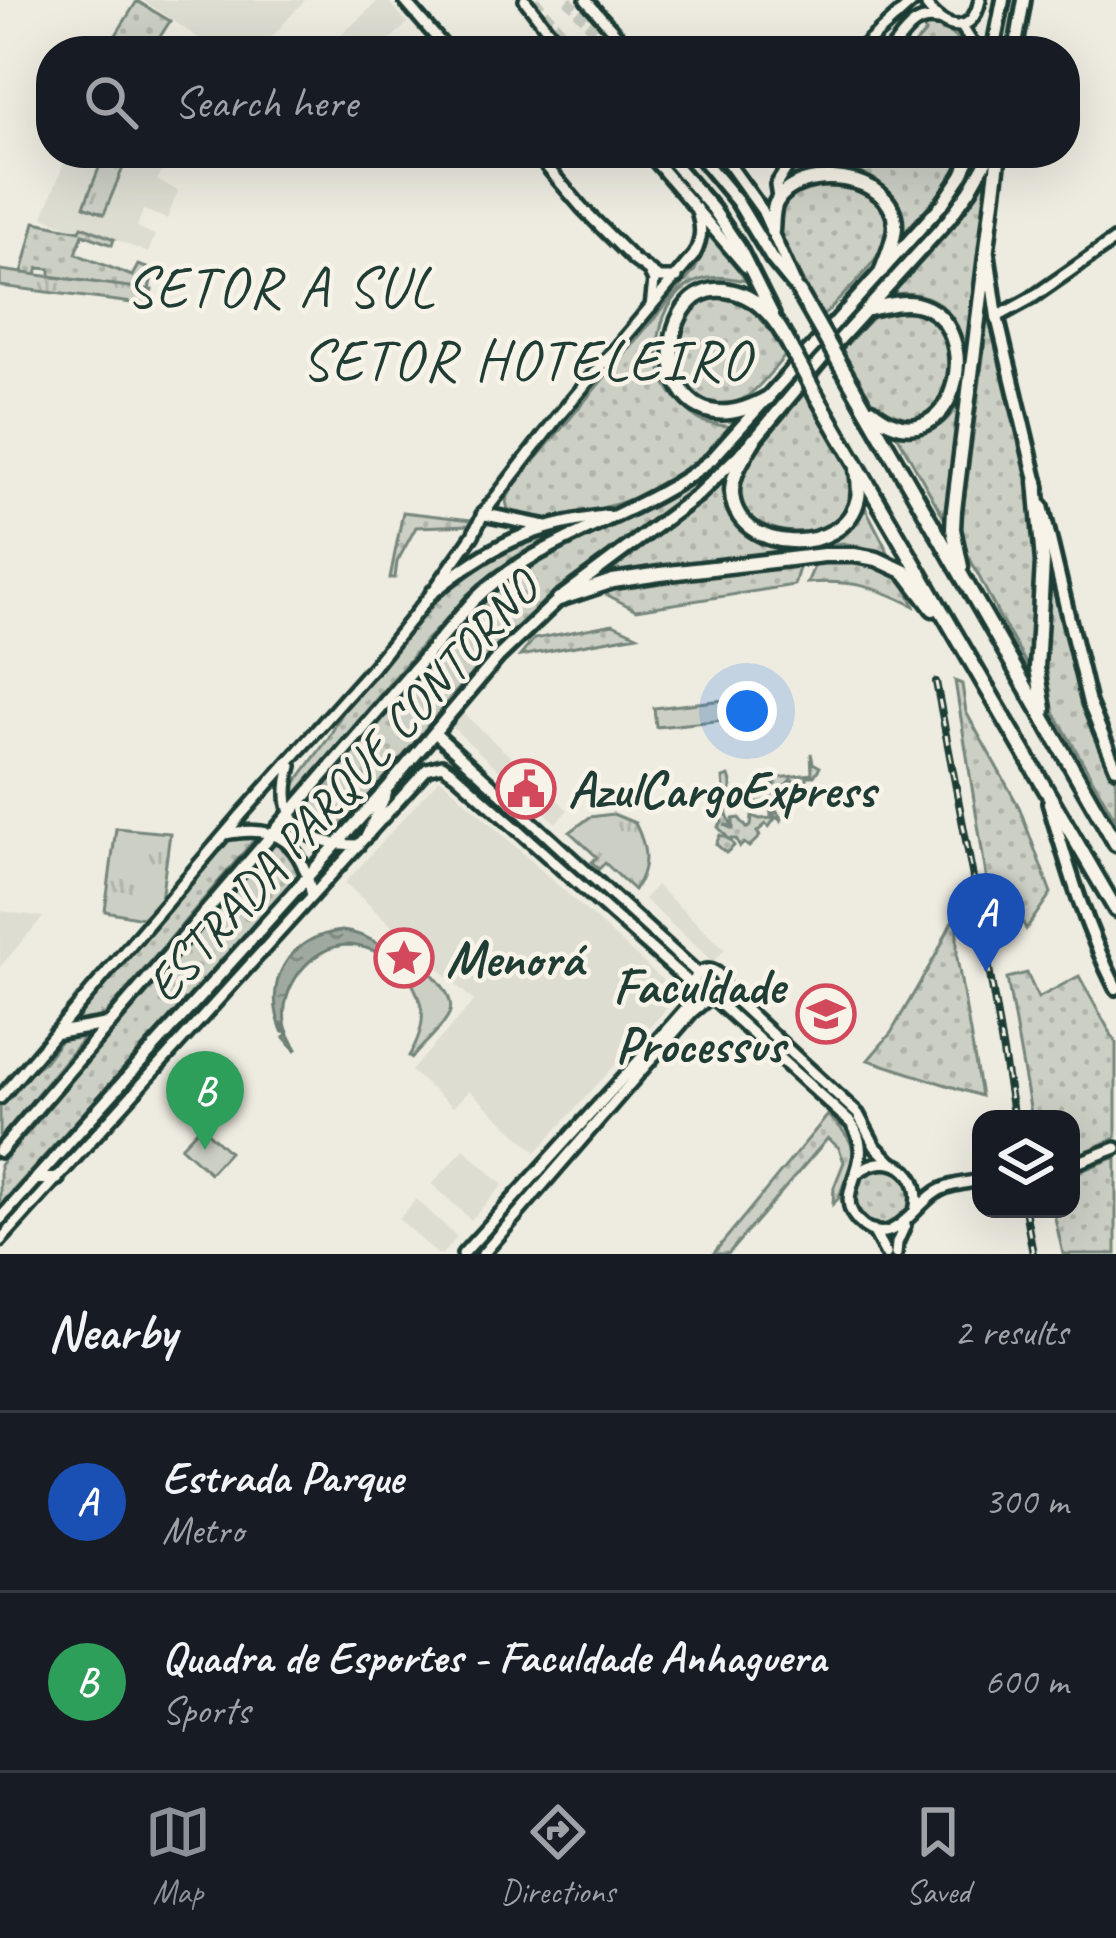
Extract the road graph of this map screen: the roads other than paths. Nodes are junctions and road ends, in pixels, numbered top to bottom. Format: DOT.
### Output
graph roads {
  1 [pos="404,0"];
  2 [pos="526,0"];
  3 [pos="586,0"];
  4 [pos="915,0"];
  5 [pos="927,0"];
  6 [pos="980,0"];
  7 [pos="1003,0"];
  8 [pos="1024,0"];
  9 [pos="937,20"];
  10 [pos="889,24"];
  11 [pos="961,25"];
  12 [pos="435,36"];
  13 [pos="553,36"];
  14 [pos="618,36"];
  15 [pos="875,36"];
  16 [pos="900,36"];
  17 [pos="904,36"];
  18 [pos="968,36"];
  19 [pos="996,36"];
  20 [pos="1018,36"];
  21 [pos="548,168"];
  22 [pos="661,168"];
  23 [pos="678,168"];
  24 [pos="710,168"];
  25 [pos="736,168"];
  26 [pos="786,168"];
  27 [pos="965,168"];
  28 [pos="984,168"];
  29 [pos="993,168"];
  30 [pos="778,198"];
  31 [pos="696,208"];
  32 [pos="772,231"];
  33 [pos="1116,239"];
  34 [pos="988,251"];
  35 [pos="882,270"];
  36 [pos="649,272"];
  37 [pos="752,274"];
  38 [pos="677,278"];
  39 [pos="799,292"];
  40 [pos="869,309"];
  41 [pos="650,310"];
  42 [pos="774,317"];
  43 [pos="997,317"];
  44 [pos="768,398"];
  45 [pos="861,399"];
  46 [pos="754,440"];
  47 [pos="856,462"];
  48 [pos="1036,482"];
  49 [pos="483,514"];
  50 [pos="617,515"];
  51 [pos="546,526"];
  52 [pos="964,580"];
  53 [pos="431,592"];
  54 [pos="559,599"];
  55 [pos="966,653"];
  56 [pos="435,733"];
  57 [pos="1052,733"];
  58 [pos="292,760"];
  59 [pos="1116,768"];
  60 [pos="1043,782"];
  61 [pos="390,785"];
  62 [pos="1087,794"];
  63 [pos="290,814"];
  64 [pos="1116,829"];
  65 [pos="225,834"];
  66 [pos="368,834"];
  67 [pos="273,835"];
  68 [pos="1116,844"];
  69 [pos="334,845"];
  70 [pos="359,845"];
  71 [pos="308,875"];
  72 [pos="312,896"];
  73 [pos="1116,910"];
  74 [pos="698,974"];
  75 [pos="694,987"];
  76 [pos="722,988"];
  77 [pos="1116,988"];
  78 [pos="711,998"];
  79 [pos="108,1024"];
  80 [pos="56,1033"];
  81 [pos="820,1088"];
  82 [pos="0,1098"];
  83 [pos="842,1107"];
  84 [pos="1116,1148"];
  85 [pos="0,1150"];
  86 [pos="891,1162"];
  87 [pos="1080,1162"];
  88 [pos="908,1172"];
  89 [pos="855,1176"];
  90 [pos="37,1179"];
  91 [pos="57,1179"];
  92 [pos="972,1182"];
  93 [pos="942,1188"];
  94 [pos="0,1219"];
  95 [pos="909,1219"];
  96 [pos="873,1230"];
  97 [pos="0,1241"];
  98 [pos="463,1254"];
  99 [pos="483,1254"];
  100 [pos="886,1254"];
  101 [pos="896,1254"];
  1 -- 12 [label="main road"];
  2 -- 13 [label="main road"];
  3 -- 14 [label="main road"];
  4 -- 10 [label="main road"];
  5 -- 9 [label="main road"];
  6 -- 11 [label="main road"];
  7 -- 19 [label="main road"];
  8 -- 20 [label="main road"];
  9 -- 11 [label="main road"];
  9 -- 17 [label="main road"];
  10 -- 15 [label="main road"];
  10 -- 16 [label="main road"];
  11 -- 18 [label="main road"];
  21 -- 36 [label="main road"];
  22 -- 31 [label="main road"];
  23 -- 37 [label="main road"];
  24 -- 39 [label="main road"];
  25 -- 32 [label="main road"];
  26 -- 30 [label="main road"];
  27 -- 35 [label="main road, ESTRADA PARQUE CONTORNO"];
  28 -- 40 [label="main road, ESTRADA PARQUE CONTORNO"];
  29 -- 34 [label="highway"];
  30 -- 32 [label="highway"];
  30 -- 35 [label="highway"];
  31 -- 37 [label="main road"];
  31 -- 38 [label="main road"];
  32 -- 39 [label="main road"];
  33 -- 43 [label="main road"];
  34 -- 43 [label="main road"];
  34 -- 52 [label="highway"];
  35 -- 44 [label="main road, ESTRADA PARQUE CONTORNO"];
  36 -- 38 [label="main road"];
  36 -- 41 [label="main road"];
  37 -- 42 [label="main road"];
  38 -- 41 [label="main road"];
  39 -- 45 [label="highway, bridge"];
  40 -- 45 [label="highway"];
  40 -- 46 [label="main road, ESTRADA PARQUE CONTORNO"];
  41 -- 49 [label="main road"];
  42 -- 44 [label="highway"];
  42 -- 47 [label="highway, bridge"];
  43 -- 48 [label="main road"];
  44 -- 50 [label="main road, ESTRADA PARQUE CONTORNO"];
  45 -- 52 [label="highway"];
  46 -- 47 [label="highway"];
  46 -- 54 [label="main road, ESTRADA PARQUE CONTORNO"];
  47 -- 55 [label="highway"];
  48 -- 57 [label="highway"];
  48 -- 59 [label="main road"];
  49 -- 51 [label="main road"];
  49 -- 53 [label="main road"];
  50 -- 51 [label="main road"];
  50 -- 63 [label="main road, ESTRADA PARQUE CONTORNO"];
  51 -- 53 [label="main road"];
  52 -- 57 [label="highway"];
  53 -- 58 [label="main road"];
  54 -- 55 [label="highway"];
  54 -- 56 [label="main road, ESTRADA PARQUE CONTORNO"];
  55 -- 60 [label="highway"];
  56 -- 61 [label="main road, ESTRADA PARQUE CONTORNO"];
  56 -- 74 [label="main road"];
  57 -- 62 [label="highway"];
  58 -- 63 [label="main road"];
  58 -- 65 [label="main road"];
  60 -- 73 [label="highway"];
  60 -- 77 [label="main road"];
  61 -- 66 [label="main road"];
  61 -- 69 [label="main road, ESTRADA PARQUE CONTORNO"];
  62 -- 64 [label="highway"];
  62 -- 68 [label="highway"];
  63 -- 67 [label="main road, ESTRADA PARQUE CONTORNO"];
  63 -- 69 [label="main road"];
  65 -- 67 [label="main road"];
  65 -- 80 [label="main road"];
  66 -- 70 [label="main road"];
  66 -- 75 [label="main road"];
  67 -- 71 [label="main road"];
  67 -- 79 [label="main road, ESTRADA PARQUE CONTORNO"];
  69 -- 70 [label="main road"];
  69 -- 71 [label="main road, ESTRADA PARQUE CONTORNO"];
  70 -- 72 [label="main road"];
  71 -- 72 [label="main road"];
  71 -- 90 [label="main road, ESTRADA PARQUE CONTORNO"];
  72 -- 91 [label="main road"];
  74 -- 75 [label="main road"];
  74 -- 76 [label="main road"];
  75 -- 78 [label="main road"];
  75 -- 98 [label="main road"];
  76 -- 78 [label="main road"];
  76 -- 81 [label="main road"];
  78 -- 81 [label="main road"];
  78 -- 99 [label="main road"];
  79 -- 80 [label="main road"];
  79 -- 85 [label="main road, ESTRADA PARQUE CONTORNO"];
  80 -- 82 [label="main road"];
  81 -- 83 [label="main road"];
  83 -- 86 [label="main road"];
  83 -- 89 [label="main road"];
  84 -- 87 [label="main road"];
  86 -- 88 [label="main road"];
  86 -- 89 [label="main road"];
  88 -- 93 [label="main road"];
  88 -- 95 [label="main road"];
  89 -- 96 [label="main road"];
  90 -- 91 [label="main road"];
  90 -- 94 [label="main road, ESTRADA PARQUE CONTORNO"];
  91 -- 97 [label="main road"];
  92 -- 93 [label="main road"];
  93 -- 95 [label="main road"];
  95 -- 96 [label="main road"];
  95 -- 101 [label="main road"];
  96 -- 100 [label="main road"];
}
